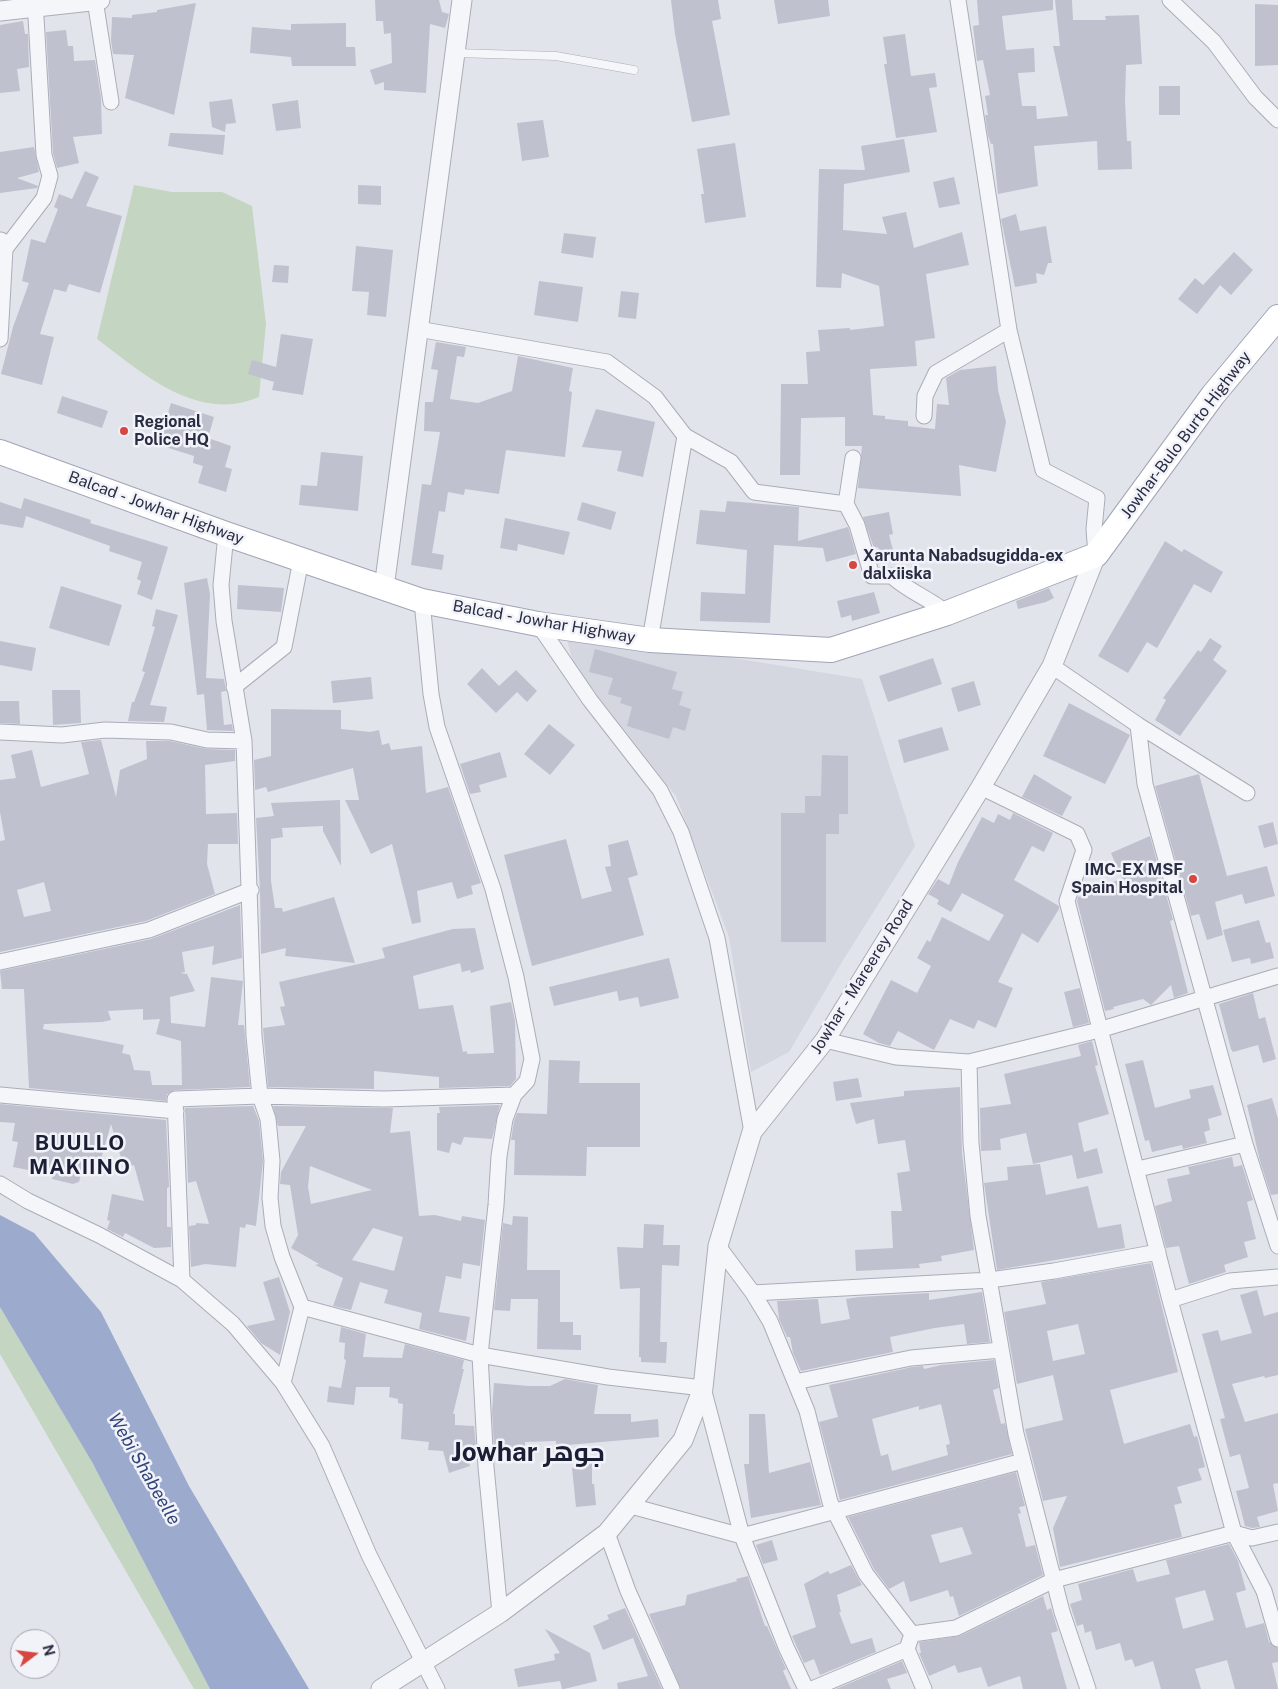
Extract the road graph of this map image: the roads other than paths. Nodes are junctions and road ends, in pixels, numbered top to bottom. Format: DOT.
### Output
graph roads {
  1 [pos="95,0"];
  2 [pos="100,0"];
  3 [pos="462,0"];
  4 [pos="958,0"];
  5 [pos="1170,0"];
  6 [pos="35,3"];
  7 [pos="0,11"];
  8 [pos="455,53"];
  9 [pos="634,70"];
  10 [pos="111,102"];
  11 [pos="1278,120"];
  12 [pos="3,244"];
  13 [pos="1278,318"];
  14 [pos="418,329"];
  15 [pos="1009,330"];
  16 [pos="0,339"];
  17 [pos="924,416"];
  18 [pos="685,436"];
  19 [pos="0,452"];
  20 [pos="852,458"];
  21 [pos="846,504"];
  22 [pos="226,534"];
  23 [pos="1096,555"];
  24 [pos="301,560"];
  25 [pos="384,588"];
  26 [pos="422,601"];
  27 [pos="947,613"];
  28 [pos="538,624"];
  29 [pos="650,640"];
  30 [pos="1052,666"];
  31 [pos="234,687"];
  32 [pos="1138,724"];
  33 [pos="0,732"];
  34 [pos="244,741"];
  35 [pos="981,787"];
  36 [pos="1247,793"];
  37 [pos="251,890"];
  38 [pos="0,962"];
  39 [pos="1278,976"];
  40 [pos="1205,998"];
  41 [pos="1099,1030"];
  42 [pos="825,1040"];
  43 [pos="969,1062"];
  44 [pos="0,1095"];
  45 [pos="514,1095"];
  46 [pos="260,1096"];
  47 [pos="176,1111"];
  48 [pos="752,1132"];
  49 [pos="1245,1144"];
  50 [pos="1138,1168"];
  51 [pos="0,1184"];
  52 [pos="718,1246"];
  53 [pos="1278,1246"];
  54 [pos="1158,1252"];
  55 [pos="1278,1277"];
  56 [pos="182,1280"];
  57 [pos="990,1280"];
  58 [pos="753,1293"];
  59 [pos="1170,1300"];
  60 [pos="302,1307"];
  61 [pos="1001,1350"];
  62 [pos="480,1355"];
  63 [pos="795,1382"];
  64 [pos="283,1383"];
  65 [pos="702,1388"];
  66 [pos="1024,1461"];
  67 [pos="630,1506"];
  68 [pos="834,1510"];
  69 [pos="1278,1532"];
  70 [pos="607,1533"];
  71 [pos="1234,1533"];
  72 [pos="742,1536"];
  73 [pos="1054,1580"];
  74 [pos="1271,1590"];
  75 [pos="500,1613"];
  76 [pos="912,1634"];
  77 [pos="1278,1639"];
  78 [pos="907,1649"];
  79 [pos="424,1661"];
  80 [pos="381,1689"];
  81 [pos="437,1689"];
  82 [pos="672,1689"];
  83 [pos="806,1689"];
  84 [pos="812,1689"];
  85 [pos="924,1689"];
  86 [pos="1088,1689"];
  1 -- 2 [label="street"];
  1 -- 6 [label="street"];
  1 -- 10 [label="street"];
  3 -- 8 [label="street"];
  4 -- 15 [label="street"];
  5 -- 11 [label="street"];
  6 -- 7 [label="street"];
  6 -- 12 [label="street"];
  8 -- 9 [label="lane"];
  8 -- 14 [label="street"];
  12 -- 16 [label="street"];
  13 -- 23 [label="main road, Jowhar-Bulo Burto Highway"];
  14 -- 18 [label="street"];
  14 -- 25 [label="street"];
  15 -- 17 [label="street"];
  15 -- 23 [label="street"];
  18 -- 21 [label="street"];
  18 -- 29 [label="street"];
  19 -- 22 [label="main road, Balcad - Jowhar Highway"];
  20 -- 21 [label="street"];
  21 -- 27 [label="street"];
  22 -- 24 [label="main road, Balcad - Jowhar Highway"];
  22 -- 31 [label="street"];
  23 -- 27 [label="main road, Balcad - Jowhar Highway"];
  23 -- 30 [label="street, Jowhar - Mareerey Road"];
  24 -- 25 [label="main road, Balcad - Jowhar Highway"];
  24 -- 31 [label="street"];
  25 -- 26 [label="main road, Balcad - Jowhar Highway"];
  26 -- 28 [label="main road, Balcad - Jowhar Highway"];
  26 -- 45 [label="street"];
  27 -- 29 [label="main road, Balcad - Jowhar Highway"];
  28 -- 29 [label="main road, Balcad - Jowhar Highway"];
  28 -- 48 [label="street"];
  30 -- 32 [label="street"];
  30 -- 35 [label="street, Jowhar - Mareerey Road"];
  31 -- 34 [label="street"];
  32 -- 36 [label="street"];
  32 -- 40 [label="street"];
  33 -- 34 [label="street"];
  34 -- 37 [label="street"];
  35 -- 41 [label="street"];
  35 -- 42 [label="street, Jowhar - Mareerey Road"];
  37 -- 38 [label="street"];
  37 -- 46 [label="street"];
  39 -- 40 [label="street"];
  40 -- 41 [label="street"];
  40 -- 49 [label="street"];
  41 -- 43 [label="street"];
  41 -- 50 [label="street"];
  42 -- 43 [label="street"];
  42 -- 48 [label="street, Jowhar - Mareerey Road"];
  43 -- 57 [label="street"];
  44 -- 47 [label="street"];
  45 -- 46 [label="street"];
  45 -- 62 [label="street"];
  46 -- 47 [label="street"];
  46 -- 60 [label="street"];
  47 -- 56 [label="street"];
  48 -- 52 [label="street, Jowhar - Mareerey Road"];
  49 -- 50 [label="street"];
  49 -- 53 [label="street"];
  50 -- 54 [label="street"];
  51 -- 56 [label="street"];
  52 -- 58 [label="street"];
  52 -- 65 [label="street, Jowhar - Mareerey Road"];
  54 -- 57 [label="street"];
  54 -- 59 [label="street"];
  55 -- 59 [label="street"];
  56 -- 64 [label="street"];
  57 -- 58 [label="street"];
  57 -- 61 [label="street"];
  58 -- 63 [label="street"];
  59 -- 71 [label="street"];
  60 -- 62 [label="street"];
  60 -- 64 [label="street"];
  61 -- 63 [label="street"];
  61 -- 66 [label="street"];
  62 -- 65 [label="street"];
  62 -- 75 [label="street"];
  63 -- 68 [label="street"];
  64 -- 79 [label="street"];
  65 -- 67 [label="street, Jowhar - Mareerey Road"];
  65 -- 72 [label="street"];
  66 -- 68 [label="street"];
  66 -- 73 [label="street"];
  67 -- 70 [label="street, Jowhar - Mareerey Road"];
  67 -- 72 [label="street"];
  68 -- 72 [label="street"];
  68 -- 76 [label="street"];
  69 -- 71 [label="street"];
  70 -- 75 [label="street, Jowhar - Mareerey Road"];
  70 -- 82 [label="street"];
  71 -- 73 [label="street"];
  71 -- 74 [label="street"];
  72 -- 83 [label="street"];
  73 -- 76 [label="street"];
  73 -- 86 [label="street"];
  74 -- 77 [label="street"];
  75 -- 79 [label="street, Jowhar - Mareerey Road"];
  76 -- 78 [label="street"];
  78 -- 84 [label="street"];
  78 -- 85 [label="street"];
  79 -- 80 [label="street, Jowhar - Mareerey Road"];
  79 -- 81 [label="street"];
}
